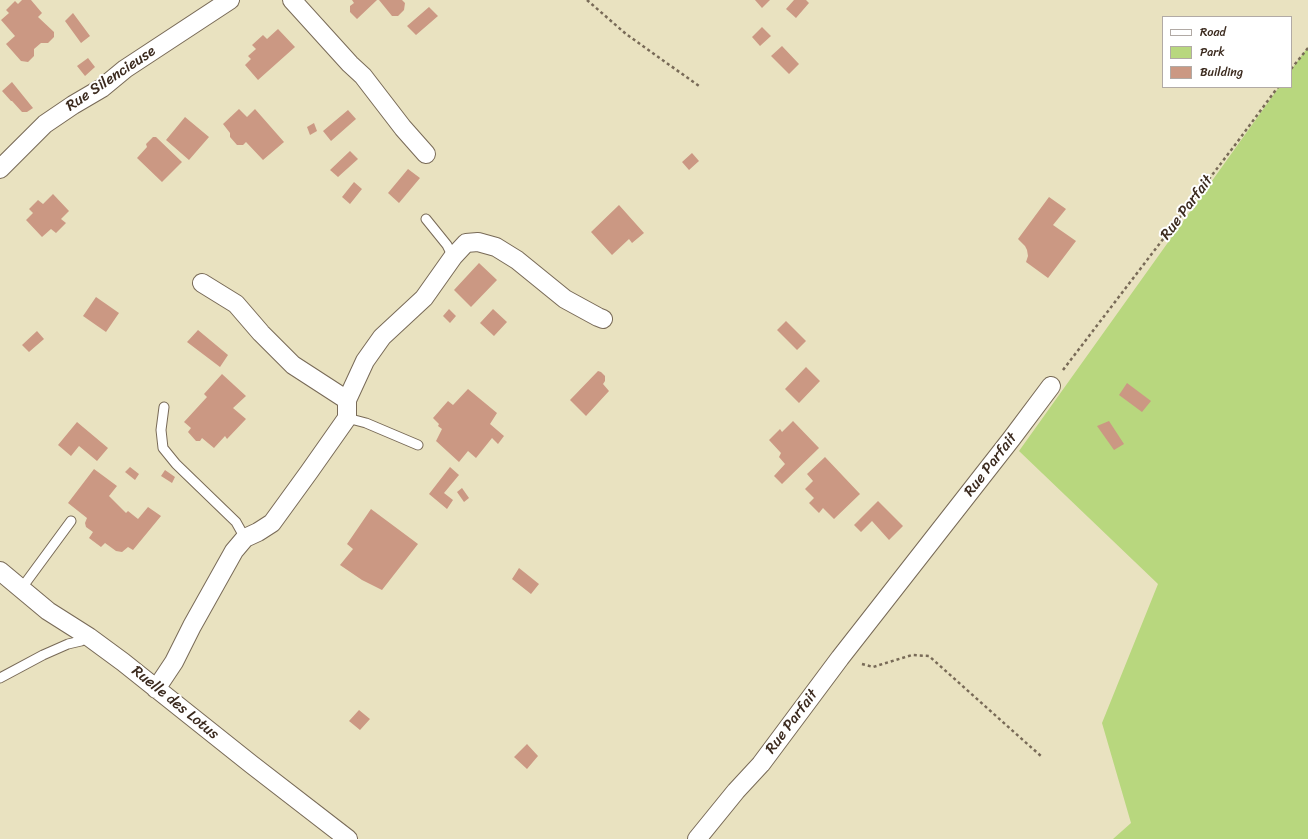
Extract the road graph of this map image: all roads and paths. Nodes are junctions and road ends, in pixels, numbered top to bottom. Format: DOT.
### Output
graph roads {
  1 [pos="230,0"];
  2 [pos="292,0"];
  3 [pos="587,0"];
  4 [pos="1308,48"];
  5 [pos="1292,68"];
  6 [pos="699,86"];
  7 [pos="1277,88"];
  8 [pos="426,154"];
  9 [pos="0,169"];
  10 [pos="426,219"];
  11 [pos="453,257"];
  12 [pos="202,283"];
  13 [pos="603,319"];
  14 [pos="1051,386"];
  15 [pos="347,400"];
  16 [pos="164,407"];
  17 [pos="347,418"];
  18 [pos="418,445"];
  19 [pos="71,521"];
  20 [pos="245,538"];
  21 [pos="0,572"];
  22 [pos="21,589"];
  23 [pos="89,637"];
  24 [pos="840,658"];
  25 [pos="0,678"];
  26 [pos="156,688"];
  27 [pos="1042,757"];
  28 [pos="348,839"];
  29 [pos="697,839"];
  1 -- 9 [label="street, Rue Silencieuse"];
  2 -- 8 [label="street"];
  3 -- 6 [label="path"];
  4 -- 5 [label="path"];
  7 -- 14 [label="path, Rue Parfait"];
  10 -- 11 [label="lane"];
  11 -- 13 [label="street"];
  11 -- 15 [label="street"];
  12 -- 15 [label="street"];
  14 -- 24 [label="street, Rue Parfait"];
  15 -- 17 [label="street"];
  16 -- 20 [label="lane"];
  17 -- 18 [label="lane"];
  17 -- 20 [label="street"];
  19 -- 22 [label="lane"];
  20 -- 26 [label="street"];
  21 -- 22 [label="street, Ruelle des Lotus"];
  22 -- 23 [label="street, Ruelle des Lotus"];
  23 -- 25 [label="lane"];
  23 -- 26 [label="street, Ruelle des Lotus"];
  24 -- 27 [label="path"];
  24 -- 29 [label="street, Rue Parfait"];
  26 -- 28 [label="street, Ruelle des Lotus"];
}
